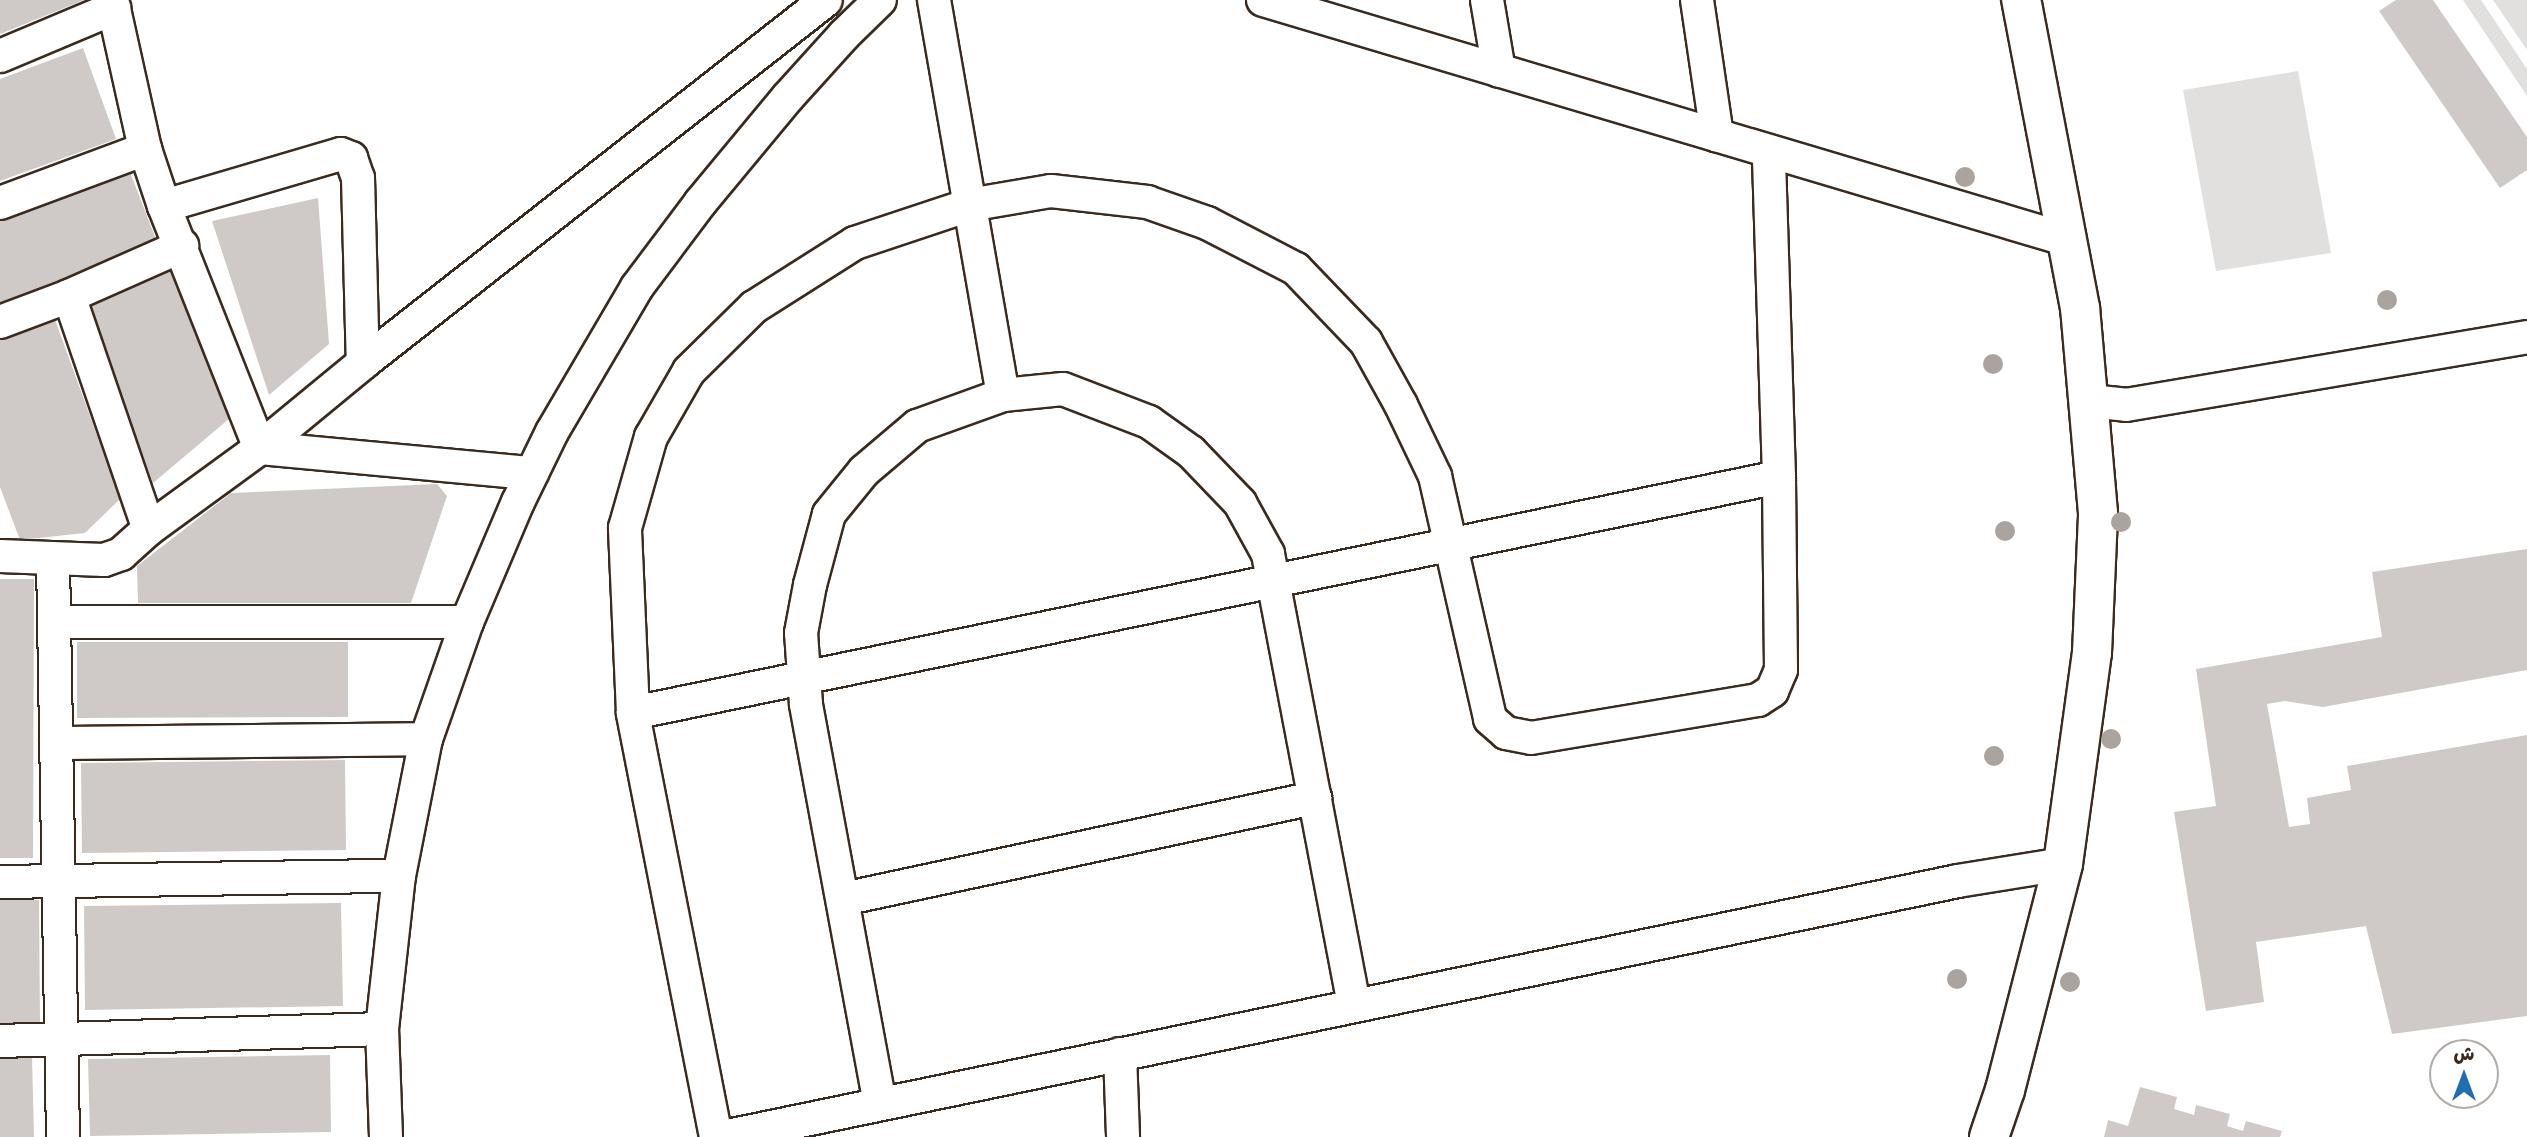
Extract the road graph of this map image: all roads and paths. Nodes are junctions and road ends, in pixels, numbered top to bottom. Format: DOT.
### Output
graph roads {
  1 [pos="826,0"];
  2 [pos="880,0"];
  3 [pos="934,0"];
  4 [pos="1487,0"];
  5 [pos="1697,0"];
  6 [pos="2021,0"];
  7 [pos="1279,3"];
  8 [pos="113,4"];
  9 [pos="0,56"];
  10 [pos="1499,71"];
  11 [pos="1717,136"];
  12 [pos="145,149"];
  13 [pos="1769,151"];
  14 [pos="0,203"];
  15 [pos="970,205"];
  16 [pos="164,206"];
  17 [pos="2068,240"];
  18 [pos="182,246"];
  19 [pos="69,296"];
  20 [pos="0,322"];
  21 [pos="2527,337"];
  22 [pos="363,363"];
  23 [pos="1003,395"];
  24 [pos="2090,401"];
  25 [pos="260,448"];
  26 [pos="532,473"];
  27 [pos="1779,477"];
  28 [pos="149,529"];
  29 [pos="1451,544"];
  30 [pos="0,556"];
  31 [pos="53,559"];
  32 [pos="1273,581"];
  33 [pos="54,622"];
  34 [pos="467,622"];
  35 [pos="804,677"];
  36 [pos="633,713"];
  37 [pos="426,739"];
  38 [pos="56,743"];
  39 [pos="1315,799"];
  40 [pos="2063,864"];
  41 [pos="399,876"];
  42 [pos="58,881"];
  43 [pos="0,882"];
  44 [pos="842,899"];
  45 [pos="1354,1006"];
  46 [pos="382,1029"];
  47 [pos="61,1039"];
  48 [pos="0,1041"];
  49 [pos="1120,1054"];
  50 [pos="880,1104"];
  51 [pos="63,1137"];
  52 [pos="386,1137"];
  53 [pos="716,1137"];
  54 [pos="723,1137"];
  55 [pos="1124,1137"];
  56 [pos="1989,1137"];
  1 -- 22 [label="street"];
  2 -- 26 [label="street"];
  3 -- 15 [label="street"];
  4 -- 10 [label="street"];
  5 -- 11 [label="street"];
  6 -- 17 [label="main road"];
  7 -- 10 [label="street"];
  8 -- 9 [label="street"];
  8 -- 12 [label="street"];
  10 -- 11 [label="street"];
  11 -- 13 [label="street"];
  12 -- 14 [label="street"];
  12 -- 16 [label="street"];
  13 -- 17 [label="street"];
  13 -- 27 [label="street"];
  15 -- 23 [label="street"];
  15 -- 29 [label="street"];
  15 -- 36 [label="street"];
  16 -- 18 [label="street"];
  16 -- 22 [label="street"];
  17 -- 24 [label="main road"];
  18 -- 19 [label="street"];
  18 -- 25 [label="street"];
  19 -- 20 [label="street"];
  19 -- 28 [label="street"];
  21 -- 24 [label="street"];
  22 -- 25 [label="street"];
  23 -- 32 [label="street"];
  23 -- 35 [label="street"];
  24 -- 40 [label="main road"];
  25 -- 26 [label="street"];
  25 -- 28 [label="street"];
  26 -- 34 [label="street"];
  27 -- 29 [label="street"];
  27 -- 29 [label="street"];
  28 -- 31 [label="street"];
  29 -- 32 [label="street"];
  30 -- 31 [label="street"];
  31 -- 33 [label="street"];
  32 -- 35 [label="street"];
  32 -- 39 [label="street"];
  33 -- 34 [label="street"];
  33 -- 38 [label="street"];
  34 -- 37 [label="street"];
  35 -- 36 [label="street"];
  35 -- 44 [label="street"];
  36 -- 53 [label="street"];
  37 -- 38 [label="street"];
  37 -- 41 [label="street"];
  38 -- 42 [label="street"];
  39 -- 44 [label="street"];
  39 -- 45 [label="street"];
  40 -- 45 [label="street"];
  40 -- 56 [label="main road"];
  41 -- 42 [label="street"];
  41 -- 46 [label="street"];
  42 -- 43 [label="street"];
  42 -- 47 [label="street"];
  44 -- 50 [label="street"];
  45 -- 49 [label="street"];
  46 -- 47 [label="street"];
  46 -- 52 [label="street"];
  47 -- 48 [label="street"];
  47 -- 51 [label="street"];
  49 -- 50 [label="street"];
  49 -- 55 [label="street"];
  50 -- 54 [label="street"];
}
